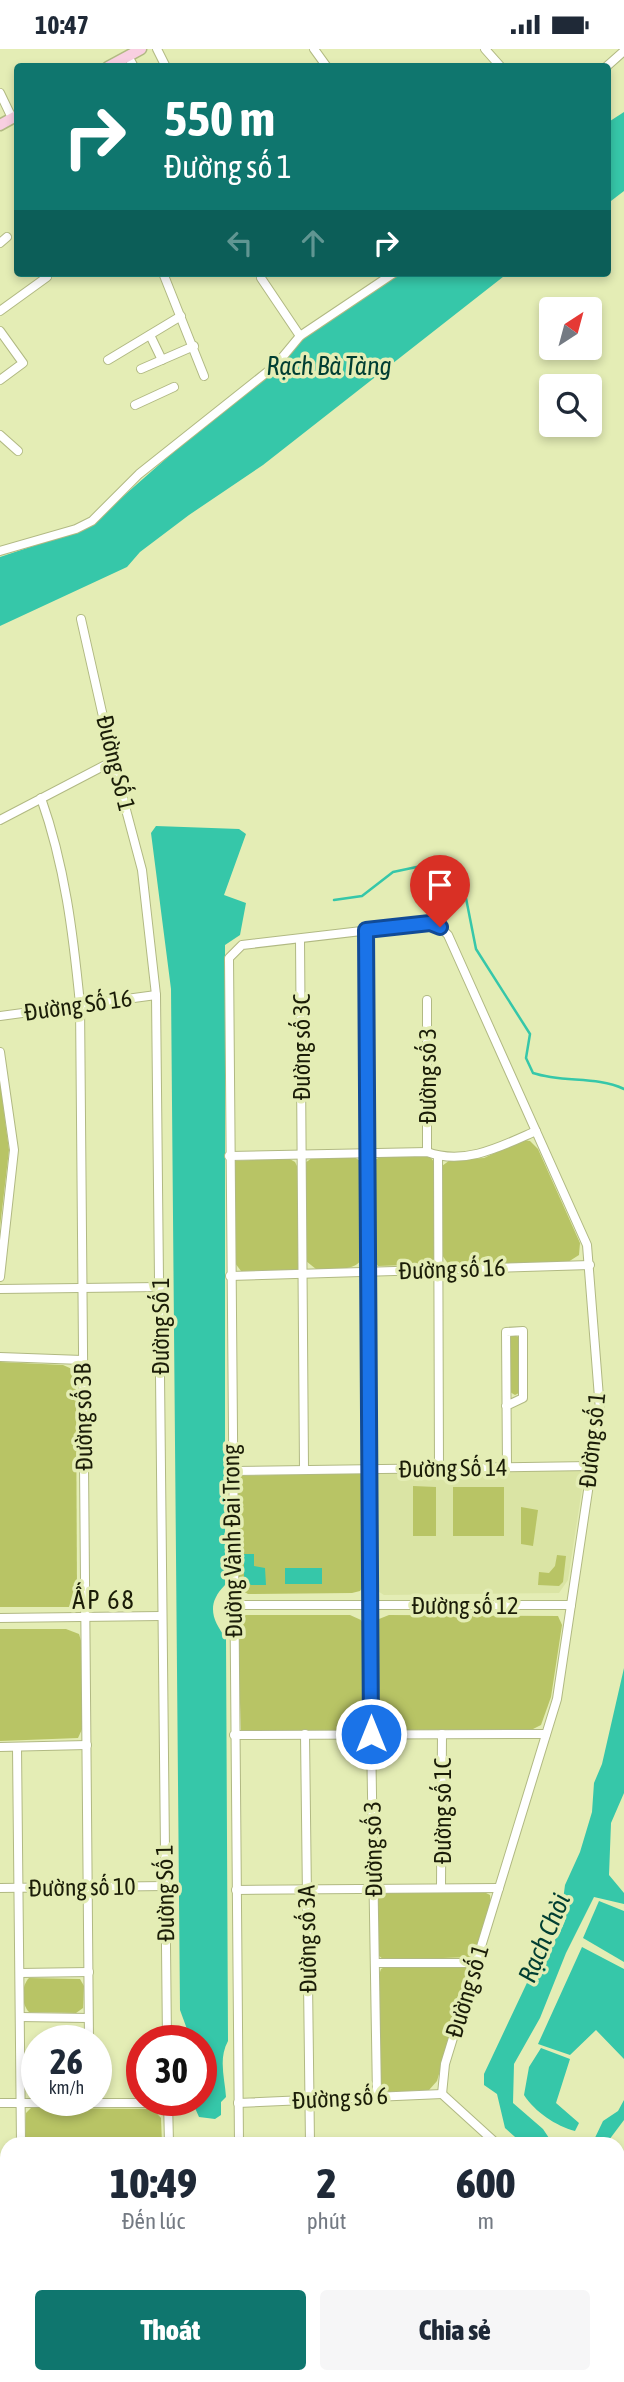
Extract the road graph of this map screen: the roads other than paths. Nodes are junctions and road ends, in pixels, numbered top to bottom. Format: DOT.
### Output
graph roads {
  1 [pos="141,49"];
  2 [pos="485,49"];
  3 [pos="624,51"];
  4 [pos="131,61"];
  5 [pos="498,63"];
  6 [pos="610,63"];
  7 [pos="0,93"];
  8 [pos="14,115"];
  9 [pos="47,277"];
  10 [pos="165,277"];
  11 [pos="388,277"];
  12 [pos="261,278"];
  13 [pos="0,310"];
  14 [pos="181,316"];
  15 [pos="0,331"];
  16 [pos="150,335"];
  17 [pos="299,337"];
  18 [pos="194,345"];
  19 [pos="108,360"];
  20 [pos="162,360"];
  21 [pos="141,369"];
  22 [pos="204,376"];
  23 [pos="0,380"];
  24 [pos="174,387"];
  25 [pos="135,405"];
  26 [pos="0,435"];
  27 [pos="18,451"];
  28 [pos="0,551"];
  29 [pos="81,619"];
  30 [pos="113,761"];
  31 [pos="41,798"];
  32 [pos="0,820"];
  33 [pos="366,930"];
  34 [pos="300,939"];
  35 [pos="242,945"];
  36 [pos="156,995"];
  37 [pos="427,1000"];
  38 [pos="80,1004"];
  39 [pos="0,1016"];
  40 [pos="0,1052"];
  41 [pos="536,1131"];
  42 [pos="427,1152"];
  43 [pos="367,1154"];
  44 [pos="302,1155"];
  45 [pos="229,1156"];
  46 [pos="438,1156"];
  47 [pos="590,1265"];
  48 [pos="439,1269"];
  49 [pos="368,1271"];
  50 [pos="302,1273"];
  51 [pos="230,1276"];
  52 [pos="0,1277"];
  53 [pos="160,1287"];
  54 [pos="0,1289"];
  55 [pos="81,1289"];
  56 [pos="0,1357"];
  57 [pos="82,1360"];
  58 [pos="506,1406"];
  59 [pos="591,1466"];
  60 [pos="507,1467"];
  61 [pos="370,1468"];
  62 [pos="439,1468"];
  63 [pos="304,1469"];
  64 [pos="232,1471"];
  65 [pos="233,1605"];
  66 [pos="370,1605"];
  67 [pos="571,1605"];
  68 [pos="161,1616"];
  69 [pos="85,1617"];
  70 [pos="0,1618"];
  71 [pos="305,1734"];
  72 [pos="371,1734"];
  73 [pos="442,1734"];
  74 [pos="546,1734"];
  75 [pos="234,1735"];
  76 [pos="87,1745"];
  77 [pos="0,1747"];
  78 [pos="17,1747"];
  79 [pos="165,1886"];
  80 [pos="0,1888"];
  81 [pos="19,1888"];
  82 [pos="89,1888"];
  83 [pos="441,1888"];
  84 [pos="499,1888"];
  85 [pos="306,1889"];
  86 [pos="373,1889"];
  87 [pos="236,1890"];
  88 [pos="375,1963"];
  89 [pos="476,1963"];
  90 [pos="89,1972"];
  91 [pos="20,1973"];
  92 [pos="20,2017"];
  93 [pos="89,2018"];
  94 [pos="89,2025"];
  95 [pos="167,2025"];
  96 [pos="442,2094"];
  97 [pos="377,2097"];
  98 [pos="310,2099"];
  99 [pos="0,2103"];
  100 [pos="20,2103"];
  101 [pos="238,2103"];
  102 [pos="168,2116"];
  103 [pos="21,2137"];
  104 [pos="169,2137"];
  105 [pos="239,2137"];
  106 [pos="310,2137"];
  107 [pos="489,2137"];
  1 -- 4 [label="main road"];
  2 -- 5 [label="street"];
  3 -- 6 [label="street"];
  7 -- 8 [label="street"];
  9 -- 13 [label="street"];
  10 -- 14 [label="street"];
  11 -- 17 [label="street"];
  12 -- 17 [label="street"];
  14 -- 16 [label="street"];
  14 -- 18 [label="street"];
  15 -- 23 [label="street"];
  16 -- 19 [label="street"];
  16 -- 20 [label="street"];
  17 -- 28 [label="street"];
  18 -- 20 [label="street"];
  18 -- 22 [label="street"];
  20 -- 21 [label="street"];
  24 -- 25 [label="street"];
  26 -- 27 [label="street"];
  29 -- 30 [label="street, Đường Số 1"];
  30 -- 31 [label="street"];
  30 -- 36 [label="street, Đường Số 1"];
  31 -- 32 [label="street"];
  31 -- 38 [label="street, Đường số 3B"];
  33 -- 34 [label="street, Đường số 1"];
  33 -- 41 [label="street, Đường số 1"];
  33 -- 43 [label="street, Đường số 3"];
  34 -- 35 [label="street, Đường số 1"];
  34 -- 44 [label="street, Đường số 3C"];
  35 -- 45 [label="street, Đường Vành Đai Trong"];
  36 -- 38 [label="street, Đường Số 16"];
  36 -- 53 [label="street, Đường Số 1"];
  37 -- 42 [label="street, Đường số 3"];
  38 -- 39 [label="street, Đường Số 16"];
  38 -- 55 [label="street, Đường số 3B"];
  40 -- 52 [label="street"];
  41 -- 46 [label="street"];
  41 -- 47 [label="street, Đường số 1"];
  42 -- 43 [label="street"];
  42 -- 46 [label="street"];
  43 -- 44 [label="street"];
  43 -- 49 [label="street, Đường số 3"];
  44 -- 45 [label="street"];
  44 -- 50 [label="street"];
  45 -- 51 [label="street, Đường Vành Đai Trong"];
  46 -- 48 [label="street, Đường số 3"];
  47 -- 48 [label="street, Đường số 16"];
  47 -- 59 [label="street, Đường số 1"];
  48 -- 49 [label="street, Đường số 16"];
  48 -- 62 [label="street, Đường số 3"];
  49 -- 50 [label="street, Đường số 16"];
  49 -- 61 [label="street, Đường số 3"];
  50 -- 51 [label="street, Đường số 16"];
  50 -- 63 [label="street"];
  51 -- 64 [label="street, Đường Vành Đai Trong"];
  53 -- 55 [label="street"];
  53 -- 68 [label="street, Đường Số 1"];
  54 -- 55 [label="street"];
  55 -- 57 [label="street, Đường số 3B"];
  56 -- 57 [label="street"];
  57 -- 69 [label="street, Đường số 3B"];
  58 -- 58 [label="street"];
  58 -- 60 [label="street"];
  59 -- 60 [label="street, Đường Số 14"];
  59 -- 67 [label="street, Đường số 1"];
  60 -- 62 [label="street, Đường Số 14"];
  61 -- 62 [label="street, Đường Số 14"];
  61 -- 63 [label="street, Đường Số 14"];
  61 -- 66 [label="street, Đường số 3"];
  63 -- 64 [label="street, Đường Số 14"];
  64 -- 65 [label="street, Đường Vành Đai Trong"];
  65 -- 66 [label="street, Đường số 12"];
  65 -- 75 [label="street, Đường Vành Đai Trong"];
  66 -- 67 [label="street, Đường số 12"];
  66 -- 72 [label="street, Đường số 3"];
  67 -- 74 [label="street, Đường số 1"];
  68 -- 69 [label="street"];
  68 -- 79 [label="street, Đường Số 1"];
  69 -- 70 [label="street"];
  69 -- 76 [label="street, Đường số 3B"];
  71 -- 72 [label="street"];
  71 -- 75 [label="street"];
  71 -- 85 [label="street, Đường số 3A"];
  72 -- 73 [label="street"];
  72 -- 86 [label="street, Đường số 3"];
  73 -- 74 [label="street"];
  73 -- 83 [label="street, Đường số 1C"];
  74 -- 84 [label="street, Đường số 1"];
  75 -- 87 [label="street, Đường Vành Đai Trong"];
  76 -- 78 [label="street"];
  76 -- 82 [label="street, Đường số 3B"];
  77 -- 78 [label="street"];
  78 -- 81 [label="street"];
  79 -- 82 [label="street, Đường số 10"];
  79 -- 95 [label="street, Đường Số 1"];
  80 -- 81 [label="street, Đường số 10"];
  81 -- 82 [label="street, Đường số 10"];
  81 -- 91 [label="street"];
  82 -- 90 [label="street, Đường số 3B"];
  83 -- 84 [label="street"];
  83 -- 86 [label="street"];
  84 -- 89 [label="street, Đường số 1"];
  85 -- 86 [label="street"];
  85 -- 87 [label="street"];
  85 -- 98 [label="street, Đường số 3A"];
  86 -- 88 [label="street, Đường số 3"];
  87 -- 101 [label="street, Đường Vành Đai Trong"];
  88 -- 89 [label="street"];
  88 -- 97 [label="street, Đường số 3"];
  89 -- 96 [label="street, Đường số 1"];
  90 -- 91 [label="street"];
  90 -- 93 [label="street, Đường số 3B"];
  91 -- 92 [label="street"];
  92 -- 93 [label="street"];
  92 -- 100 [label="street"];
  93 -- 94 [label="street, Đường số 3B"];
  96 -- 97 [label="street, Đường số 6"];
  96 -- 107 [label="street"];
  97 -- 98 [label="street, Đường số 6"];
  98 -- 101 [label="street, Đường số 6"];
  98 -- 106 [label="street, Đường số 3A"];
  99 -- 100 [label="street"];
  100 -- 103 [label="street"];
  101 -- 105 [label="street, Đường Vành Đai Trong"];
  102 -- 104 [label="street"];
}
